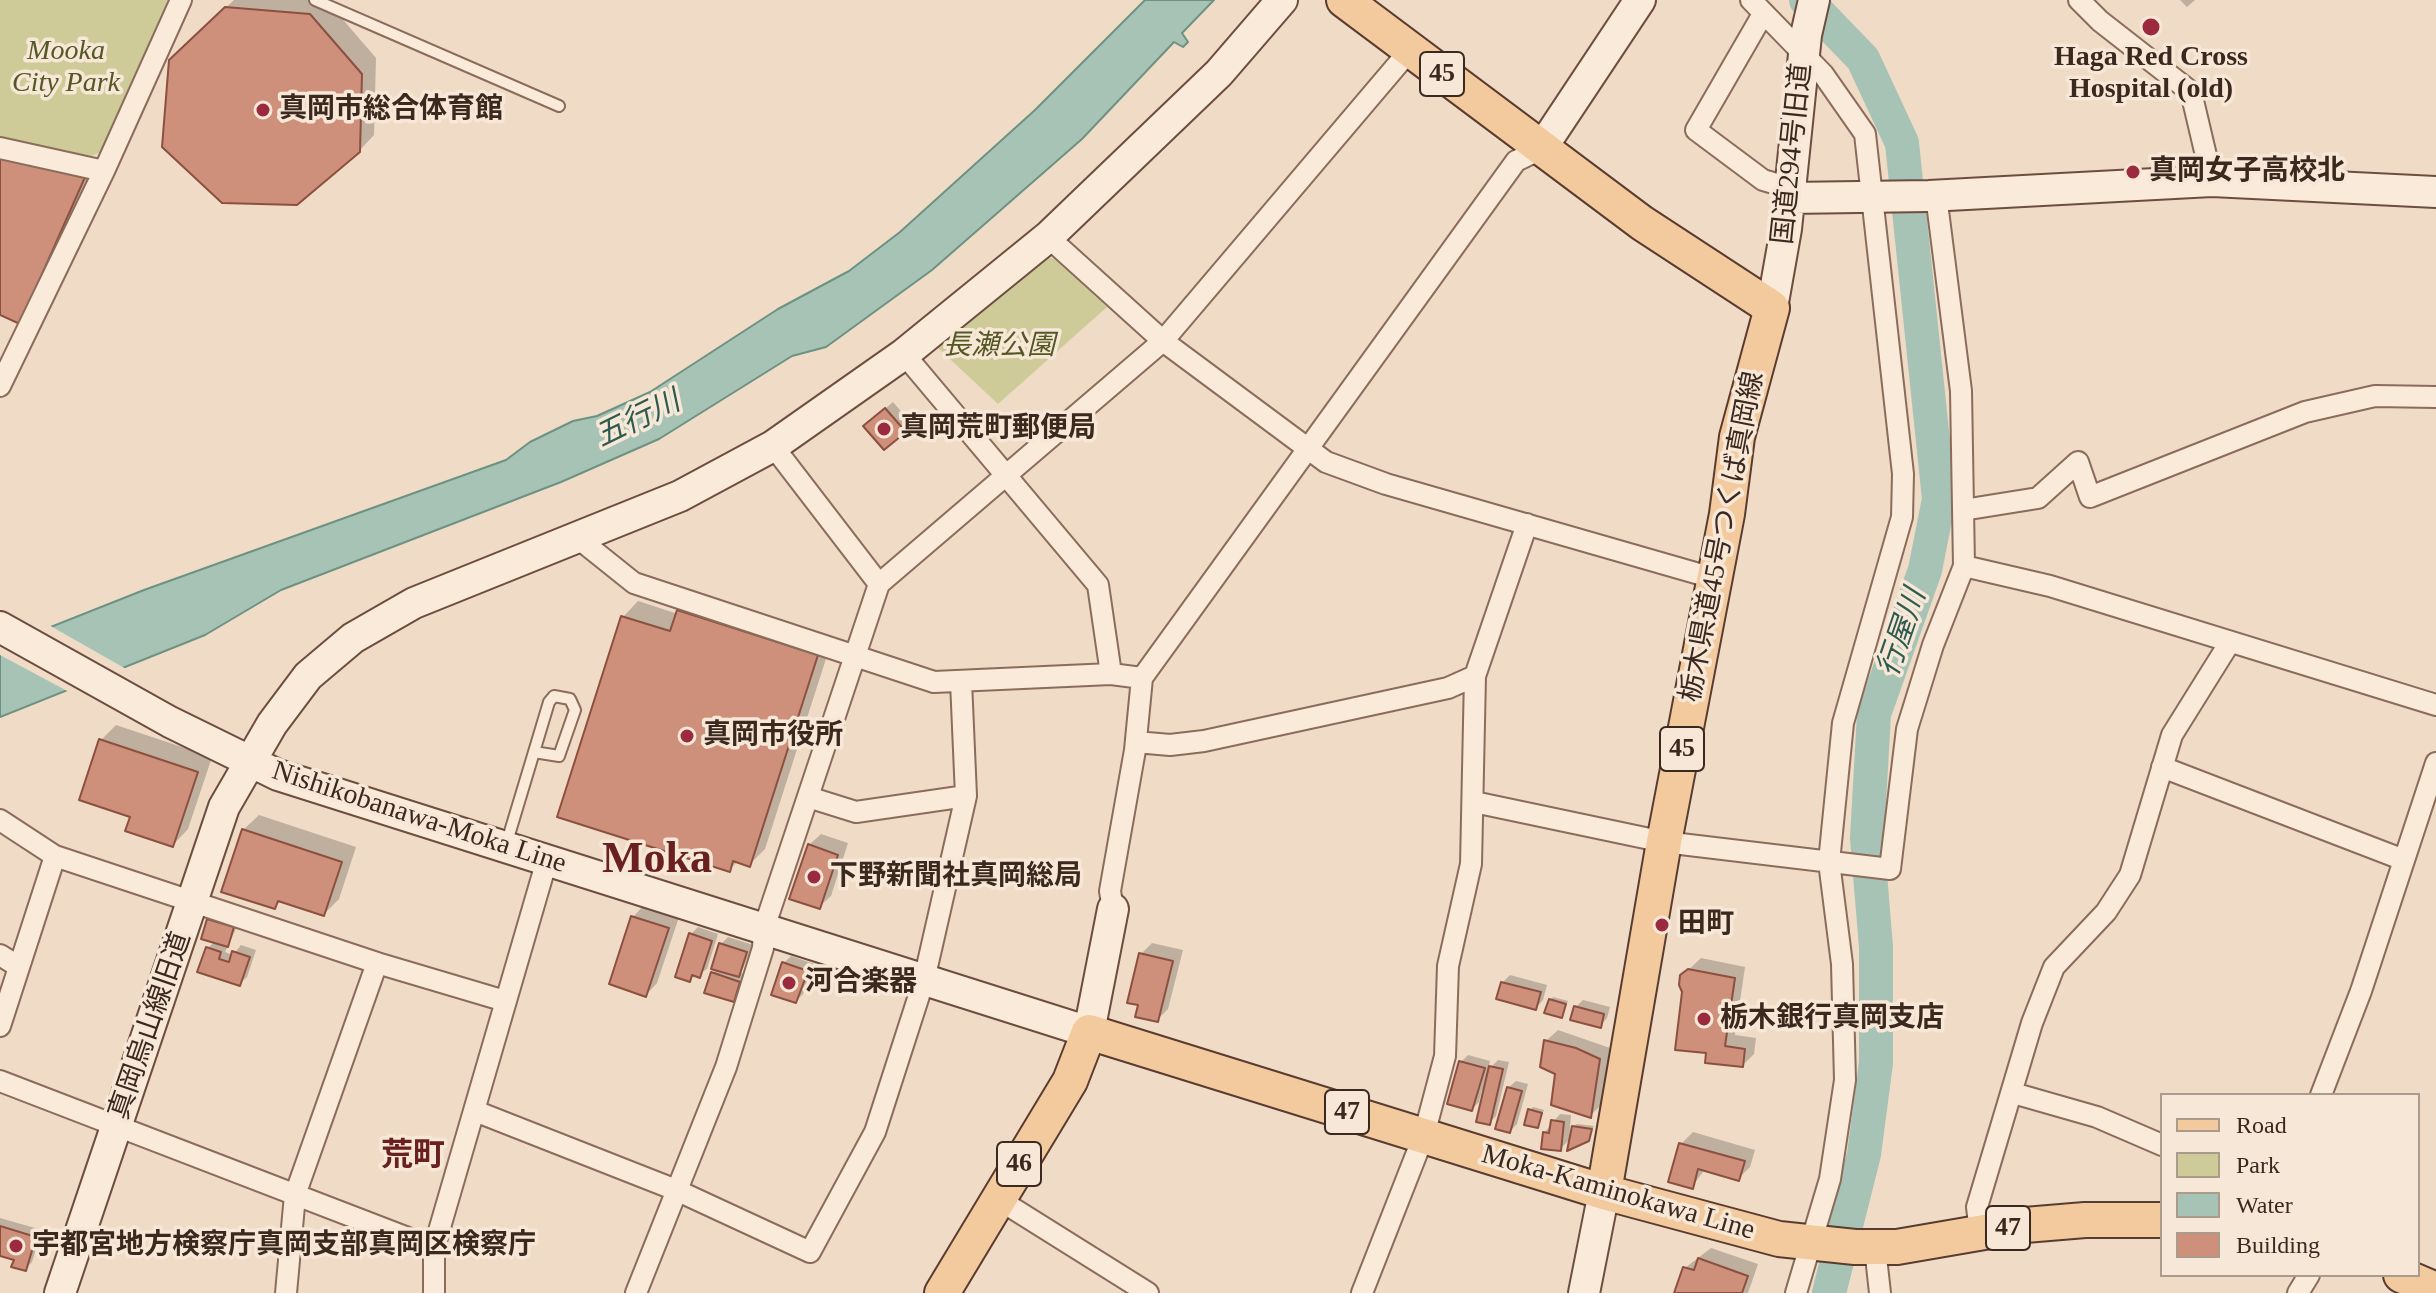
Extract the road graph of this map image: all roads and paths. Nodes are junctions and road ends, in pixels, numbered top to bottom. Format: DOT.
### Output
graph roads {
  1 [pos="181,0"];
  2 [pos="315,0"];
  3 [pos="1282,0"];
  4 [pos="1344,0"];
  5 [pos="1640,0"];
  6 [pos="1814,0"];
  7 [pos="2079,0"];
  8 [pos="1757,7"];
  9 [pos="1805,46"];
  10 [pos="1410,50"];
  11 [pos="559,106"];
  12 [pos="0,148"];
  13 [pos="1541,149"];
  14 [pos="104,171"];
  15 [pos="2212,181"];
  16 [pos="2436,192"];
  17 [pos="1932,195"];
  18 [pos="1876,197"];
  19 [pos="1789,198"];
  20 [pos="1048,237"];
  21 [pos="1772,308"];
  22 [pos="1163,341"];
  23 [pos="904,354"];
  24 [pos="0,386"];
  25 [pos="2436,397"];
  26 [pos="773,446"];
  27 [pos="1306,448"];
  28 [pos="1007,475"];
  29 [pos="1963,510"];
  30 [pos="1527,524"];
  31 [pos="579,539"];
  32 [pos="1964,566"];
  33 [pos="1713,578"];
  34 [pos="879,584"];
  35 [pos="0,627"];
  36 [pos="2230,642"];
  37 [pos="855,655"];
  38 [pos="1111,674"];
  39 [pos="1475,676"];
  40 [pos="1142,678"];
  41 [pos="961,681"];
  42 [pos="2436,705"];
  43 [pos="1136,742"];
  44 [pos="534,752"];
  45 [pos="248,762"];
  46 [pos="2436,763"];
  47 [pos="2162,767"];
  48 [pos="966,796"];
  49 [pos="808,797"];
  50 [pos="1474,802"];
  51 [pos="0,820"];
  52 [pos="1664,842"];
  53 [pos="505,847"];
  54 [pos="55,856"];
  55 [pos="547,860"];
  56 [pos="2404,860"];
  57 [pos="1833,863"];
  58 [pos="193,900"];
  59 [pos="1113,909"];
  60 [pos="764,928"];
  61 [pos="0,955"];
  62 [pos="377,963"];
  63 [pos="19,967"];
  64 [pos="924,980"];
  65 [pos="505,1001"];
  66 [pos="0,1026"];
  67 [pos="1089,1032"];
  68 [pos="0,1081"];
  69 [pos="2013,1093"];
  70 [pos="2322,1093"];
  71 [pos="475,1111"];
  72 [pos="117,1127"];
  73 [pos="1424,1135"];
  74 [pos="2160,1144"];
  75 [pos="676,1190"];
  76 [pos="1604,1192"];
  77 [pos="295,1195"];
  78 [pos="998,1199"];
  79 [pos="2160,1220"];
  80 [pos="1980,1232"];
  81 [pos="1840,1246"];
  82 [pos="434,1248"];
  83 [pos="2406,1277"];
  84 [pos="2436,1290"];
  85 [pos="60,1293"];
  86 [pos="286,1293"];
  87 [pos="434,1293"];
  88 [pos="636,1293"];
  89 [pos="942,1293"];
  90 [pos="1148,1293"];
  91 [pos="1362,1293"];
  92 [pos="1584,1293"];
  93 [pos="1796,1293"];
  94 [pos="1880,1293"];
  1 -- 14 [label="street"];
  2 -- 11 [label="lane"];
  3 -- 20 [label="street, 真岡烏山線旧道"];
  4 -- 10 [label="main road, 45"];
  5 -- 13 [label="street"];
  6 -- 9 [label="street, 国道294号旧道"];
  7 -- 15 [label="street"];
  8 -- 9 [label="street"];
  8 -- 19 [label="street"];
  9 -- 18 [label="street"];
  9 -- 19 [label="street, 国道294号旧道"];
  10 -- 13 [label="main road, 45"];
  10 -- 22 [label="street"];
  12 -- 14 [label="street"];
  13 -- 21 [label="main road, 45"];
  13 -- 27 [label="street"];
  14 -- 24 [label="street"];
  15 -- 16 [label="street"];
  15 -- 17 [label="street"];
  17 -- 18 [label="street"];
  17 -- 29 [label="street"];
  18 -- 19 [label="street"];
  18 -- 57 [label="street"];
  19 -- 21 [label="street, 国道294号旧道"];
  20 -- 22 [label="street"];
  20 -- 23 [label="street, 真岡烏山線旧道"];
  21 -- 33 [label="main road, 栃木県道45号つくば真岡線 / 45"];
  22 -- 27 [label="street"];
  22 -- 28 [label="street"];
  23 -- 26 [label="street, 真岡烏山線旧道"];
  23 -- 28 [label="street"];
  25 -- 29 [label="street"];
  26 -- 31 [label="street, 真岡烏山線旧道"];
  26 -- 34 [label="street"];
  27 -- 30 [label="street"];
  27 -- 40 [label="street"];
  28 -- 34 [label="street"];
  28 -- 38 [label="street"];
  29 -- 32 [label="street"];
  30 -- 33 [label="street"];
  30 -- 39 [label="street"];
  31 -- 37 [label="street"];
  31 -- 45 [label="street, 真岡烏山線旧道"];
  32 -- 36 [label="street"];
  32 -- 57 [label="street"];
  33 -- 52 [label="main road, 栃木県道45号つくば真岡線 / 45"];
  34 -- 37 [label="street"];
  35 -- 45 [label="street, Nishikobanawa-Moka Line"];
  36 -- 42 [label="street"];
  36 -- 47 [label="street"];
  37 -- 41 [label="street"];
  37 -- 49 [label="street"];
  38 -- 40 [label="street"];
  38 -- 41 [label="street"];
  39 -- 43 [label="street"];
  39 -- 50 [label="street"];
  40 -- 43 [label="street"];
  41 -- 48 [label="street"];
  43 -- 59 [label="street"];
  44 -- 44 [label="lane"];
  44 -- 53 [label="lane"];
  45 -- 53 [label="street, Nishikobanawa-Moka Line"];
  45 -- 58 [label="street, 真岡烏山線旧道"];
  46 -- 56 [label="street"];
  47 -- 56 [label="street"];
  47 -- 69 [label="street"];
  48 -- 49 [label="street"];
  48 -- 64 [label="street"];
  49 -- 60 [label="street"];
  50 -- 52 [label="street"];
  50 -- 73 [label="street"];
  51 -- 54 [label="street"];
  52 -- 57 [label="street"];
  52 -- 76 [label="main road, 栃木県道45号つくば真岡線 / 45"];
  53 -- 55 [label="street, Nishikobanawa-Moka Line"];
  54 -- 58 [label="street"];
  54 -- 63 [label="street"];
  55 -- 60 [label="street, Nishikobanawa-Moka Line"];
  55 -- 65 [label="street"];
  56 -- 70 [label="street"];
  57 -- 81 [label="street"];
  58 -- 62 [label="street"];
  58 -- 72 [label="street, 真岡烏山線旧道"];
  59 -- 67 [label="street"];
  60 -- 64 [label="street, Nishikobanawa-Moka Line"];
  60 -- 75 [label="street"];
  61 -- 63 [label="street"];
  62 -- 65 [label="street"];
  62 -- 77 [label="street"];
  63 -- 66 [label="street"];
  64 -- 67 [label="street, Nishikobanawa-Moka Line"];
  64 -- 75 [label="street"];
  65 -- 71 [label="street"];
  67 -- 73 [label="main road, Moka-Kaminokawa Line / 47"];
  67 -- 78 [label="main road, 46"];
  68 -- 72 [label="street"];
  69 -- 74 [label="street"];
  69 -- 80 [label="street"];
  71 -- 75 [label="street"];
  71 -- 82 [label="street"];
  72 -- 77 [label="street"];
  72 -- 85 [label="street, 真岡烏山線旧道"];
  73 -- 76 [label="main road, Moka-Kaminokawa Line / 47"];
  73 -- 91 [label="street"];
  75 -- 88 [label="street"];
  76 -- 81 [label="main road, Moka-Kaminokawa Line / 47"];
  76 -- 92 [label="street"];
  77 -- 82 [label="street"];
  77 -- 86 [label="street"];
  78 -- 89 [label="main road, 46"];
  78 -- 90 [label="street"];
  79 -- 80 [label="main road, Moka-Kaminokawa Line / 47"];
  80 -- 81 [label="main road, Moka-Kaminokawa Line / 47"];
  81 -- 93 [label="street"];
  81 -- 94 [label="street"];
  82 -- 87 [label="street"];
  83 -- 84 [label="main road"];
}
